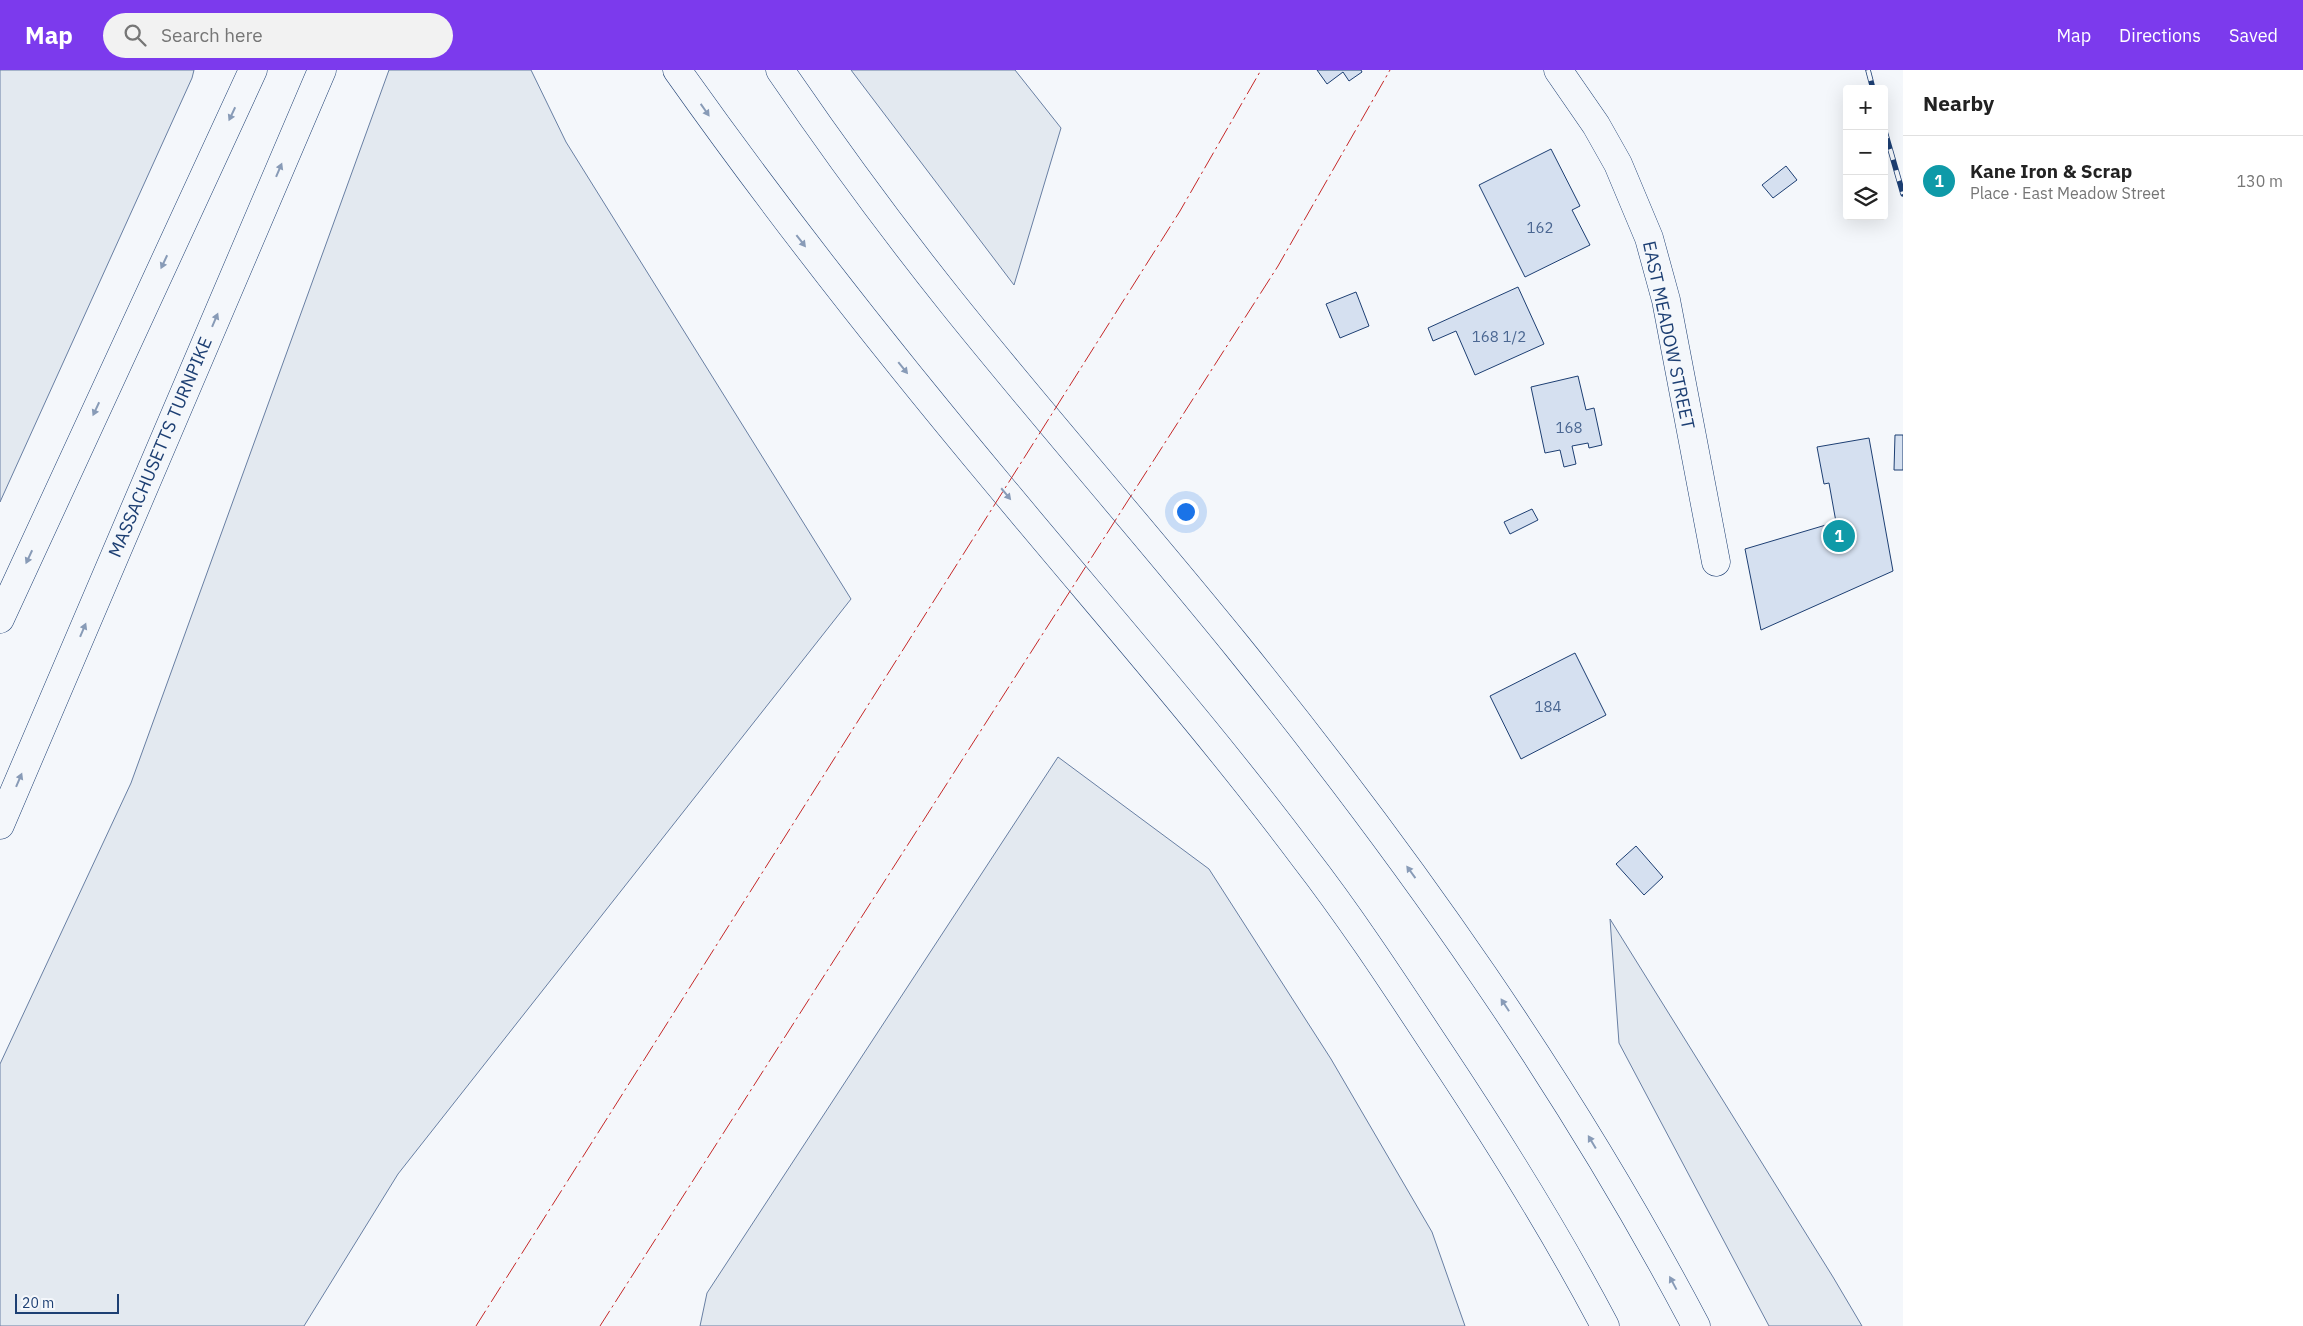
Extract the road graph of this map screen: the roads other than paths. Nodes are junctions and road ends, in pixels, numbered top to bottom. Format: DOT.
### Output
graph roads {
  1 [pos="253,70"];
  2 [pos="322,70"];
  3 [pos="677,70"];
  4 [pos="780,70"];
  5 [pos="1558,70"];
  6 [pos="1716,562"];
  7 [pos="0,619"];
  8 [pos="0,825"];
  9 [pos="1605,1326"];
  10 [pos="1696,1326"];
  1 -- 7 [label="main road, one-way"];
  8 -- 2 [label="main road, MASSACHUSETTS TURNPIKE, one-way"];
  3 -- 9 [label="main road, one-way"];
  10 -- 4 [label="main road, one-way"];
  5 -- 6 [label="main road, EAST MEADOW STREET"];
}
